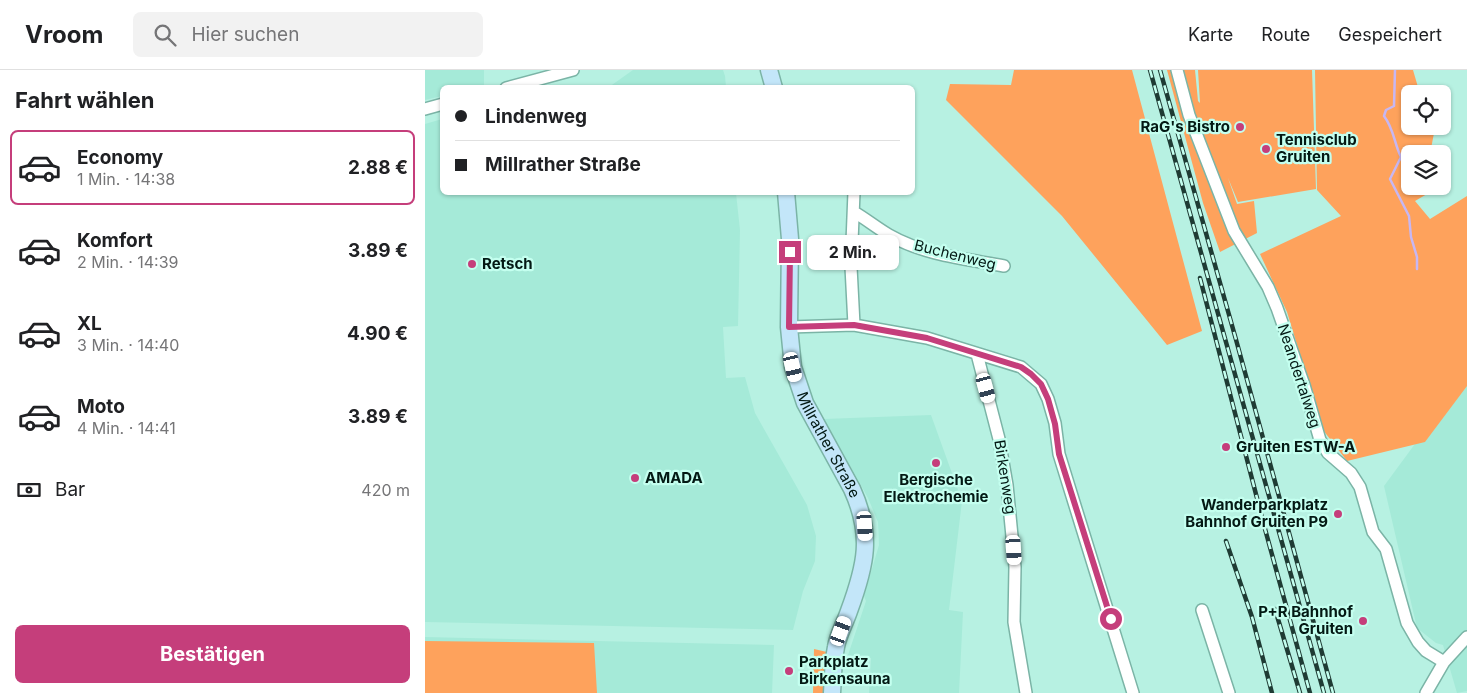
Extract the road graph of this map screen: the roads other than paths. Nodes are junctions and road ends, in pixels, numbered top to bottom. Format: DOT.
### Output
graph roads {
  1 [pos="573,70"];
  2 [pos="769,70"];
  3 [pos="1177,70"];
  4 [pos="517,85"];
  5 [pos="773,85"];
  6 [pos="440,105"];
  7 [pos="425,109"];
  8 [pos="786,195"];
  9 [pos="854,195"];
  10 [pos="854,212"];
  11 [pos="1004,266"];
  12 [pos="854,325"];
  13 [pos="789,327"];
  14 [pos="977,354"];
  15 [pos="1203,610"];
  16 [pos="1467,637"];
  17 [pos="1444,662"];
  18 [pos="832,693"];
  19 [pos="1026,693"];
  20 [pos="1133,693"];
  21 [pos="1229,693"];
  22 [pos="1426,693"];
  1 -- 4 [label="street"];
  2 -- 5 [label="main road"];
  3 -- 17 [label="street, Neandertalweg"];
  6 -- 7 [label="street"];
  8 -- 13 [label="main road, Millrather Straße"];
  9 -- 10 [label="street"];
  10 -- 11 [label="street, Buchenweg"];
  10 -- 12 [label="street"];
  12 -- 13 [label="street"];
  12 -- 14 [label="street"];
  13 -- 18 [label="main road, Millrather Straße"];
  14 -- 19 [label="street, Birkenweg"];
  14 -- 20 [label="street"];
  15 -- 21 [label="street"];
  16 -- 17 [label="street"];
  17 -- 22 [label="street"];
}
